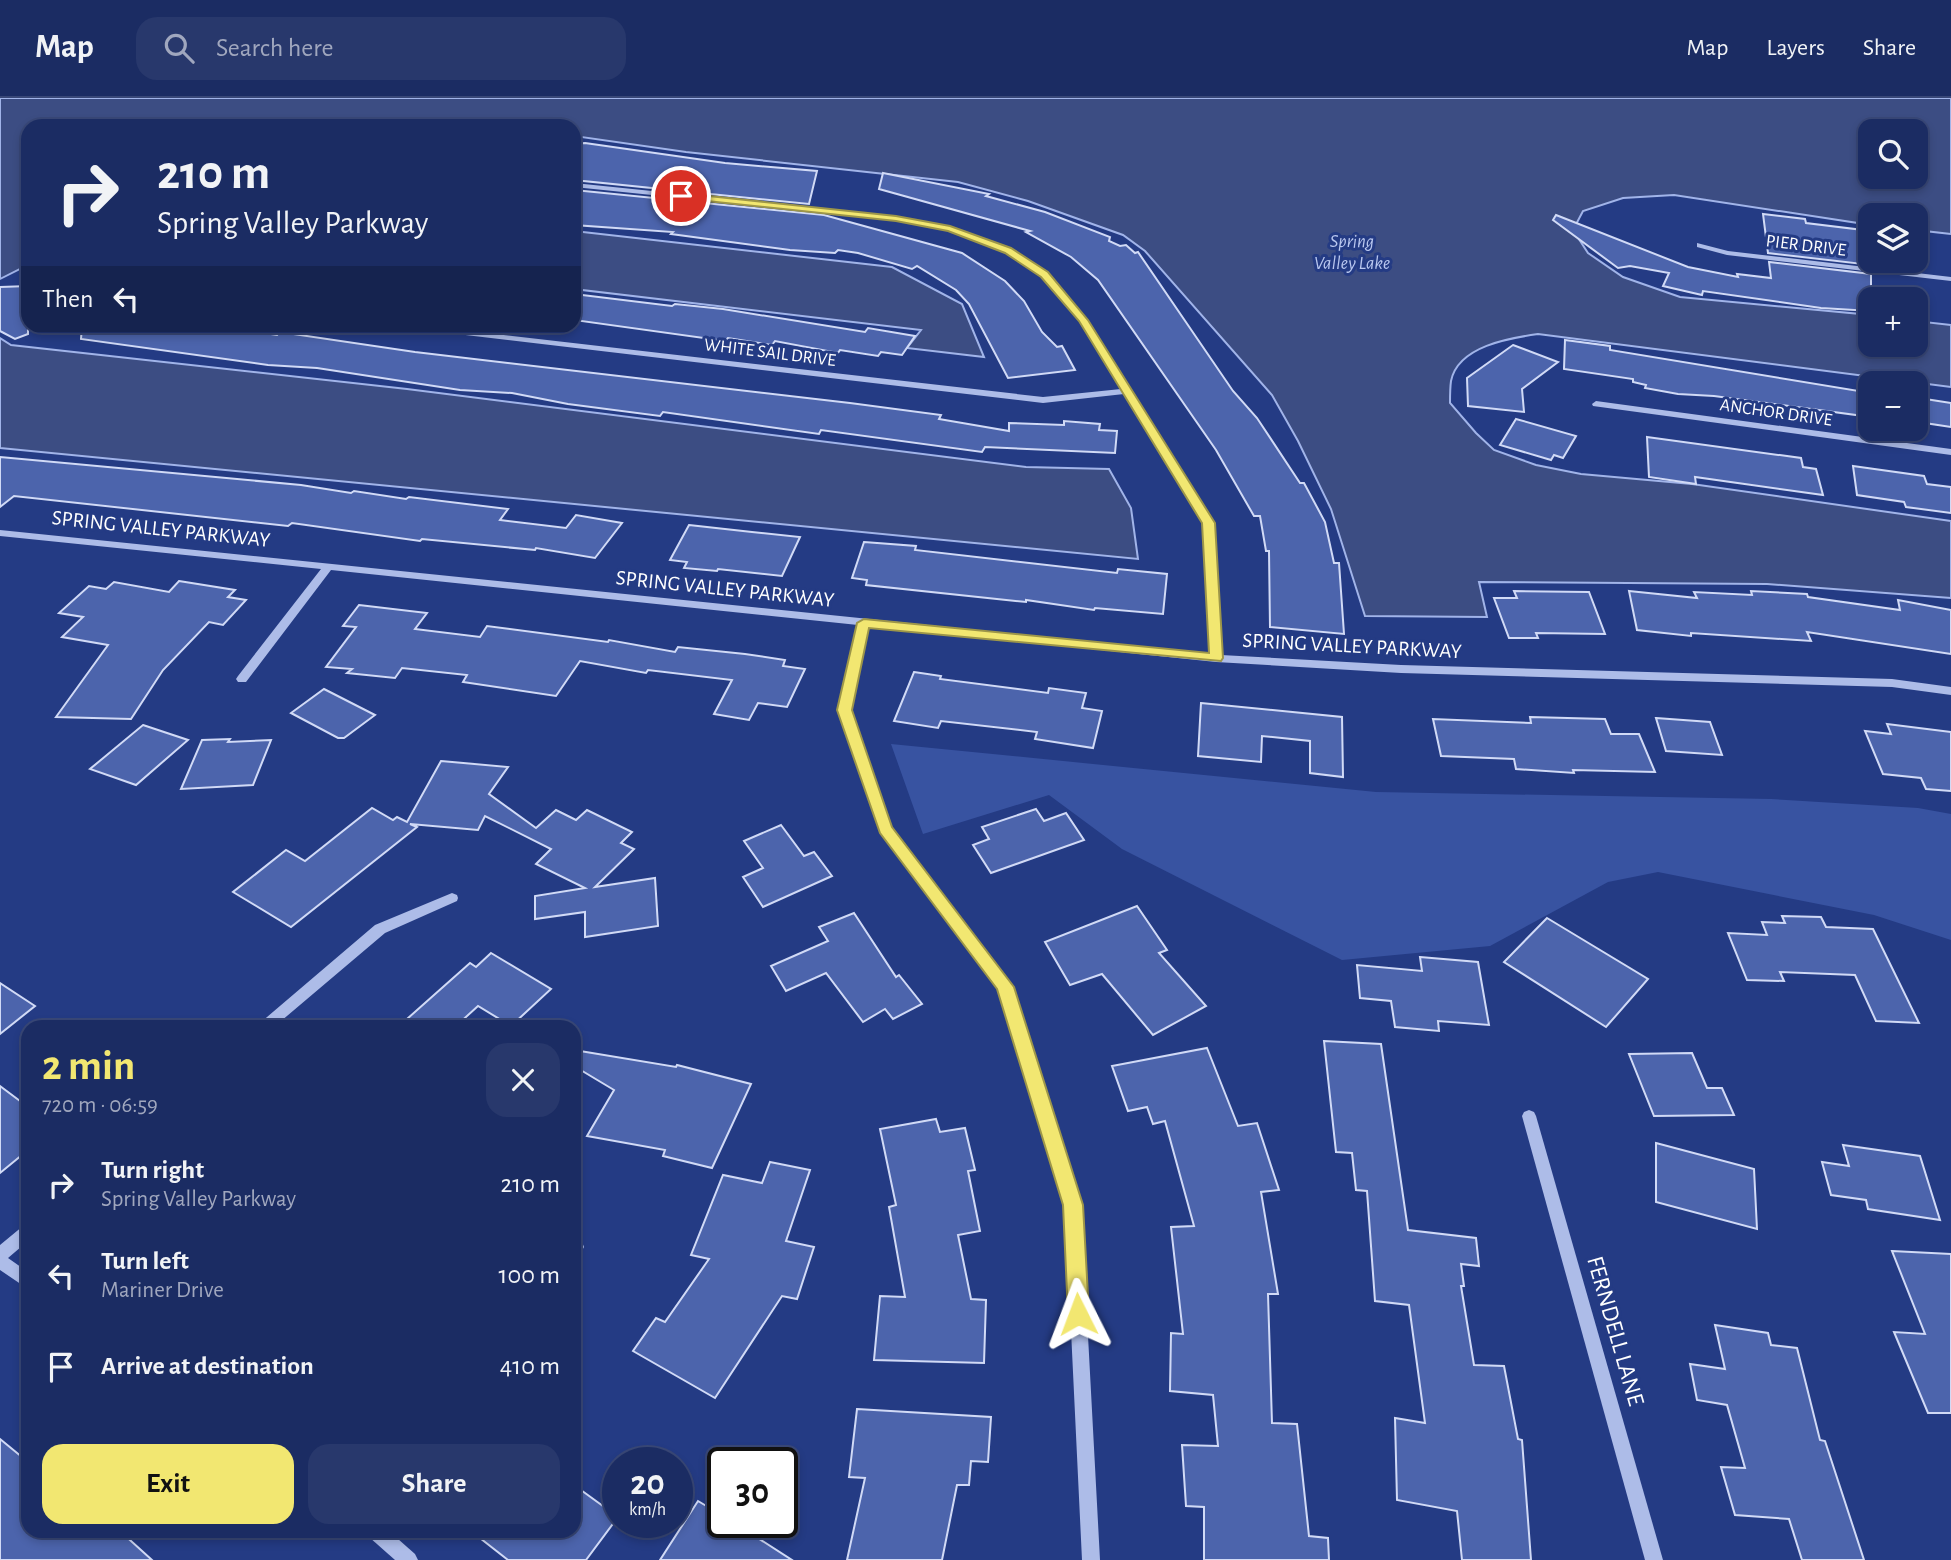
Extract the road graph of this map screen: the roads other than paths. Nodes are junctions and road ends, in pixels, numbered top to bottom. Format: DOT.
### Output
graph roads {
  1 [pos="581,186"];
  2 [pos="1700,245"];
  3 [pos="1951,279"];
  4 [pos="469,333"];
  5 [pos="1128,391"];
  6 [pos="1596,404"];
  7 [pos="1951,453"];
  8 [pos="0,533"];
  9 [pos="328,566"];
  10 [pos="864,623"];
  11 [pos="1216,658"];
  12 [pos="242,679"];
  13 [pos="1951,691"];
  14 [pos="452,898"];
  15 [pos="273,1020"];
  16 [pos="1529,1116"];
  17 [pos="21,1237"];
  18 [pos="0,1255"];
  19 [pos="0,1261"];
  20 [pos="21,1276"];
  21 [pos="383,1538"];
  22 [pos="409,1560"];
  23 [pos="1091,1560"];
  24 [pos="1654,1560"];
  1 -- 5 [label="street"];
  2 -- 3 [label="street, PIER DRIVE"];
  4 -- 5 [label="street, WHITE SAIL DRIVE"];
  5 -- 11 [label="street"];
  6 -- 7 [label="street, ANCHOR DRIVE"];
  8 -- 9 [label="street, SPRING VALLEY PARKWAY"];
  9 -- 10 [label="street, SPRING VALLEY PARKWAY"];
  9 -- 12 [label="street"];
  10 -- 11 [label="street, SPRING VALLEY PARKWAY"];
  10 -- 23 [label="street"];
  11 -- 13 [label="street, SPRING VALLEY PARKWAY"];
  14 -- 15 [label="street"];
  16 -- 24 [label="street, FERNDELL LANE"];
  17 -- 18 [label="street"];
  19 -- 20 [label="street"];
  21 -- 22 [label="street"];
}
